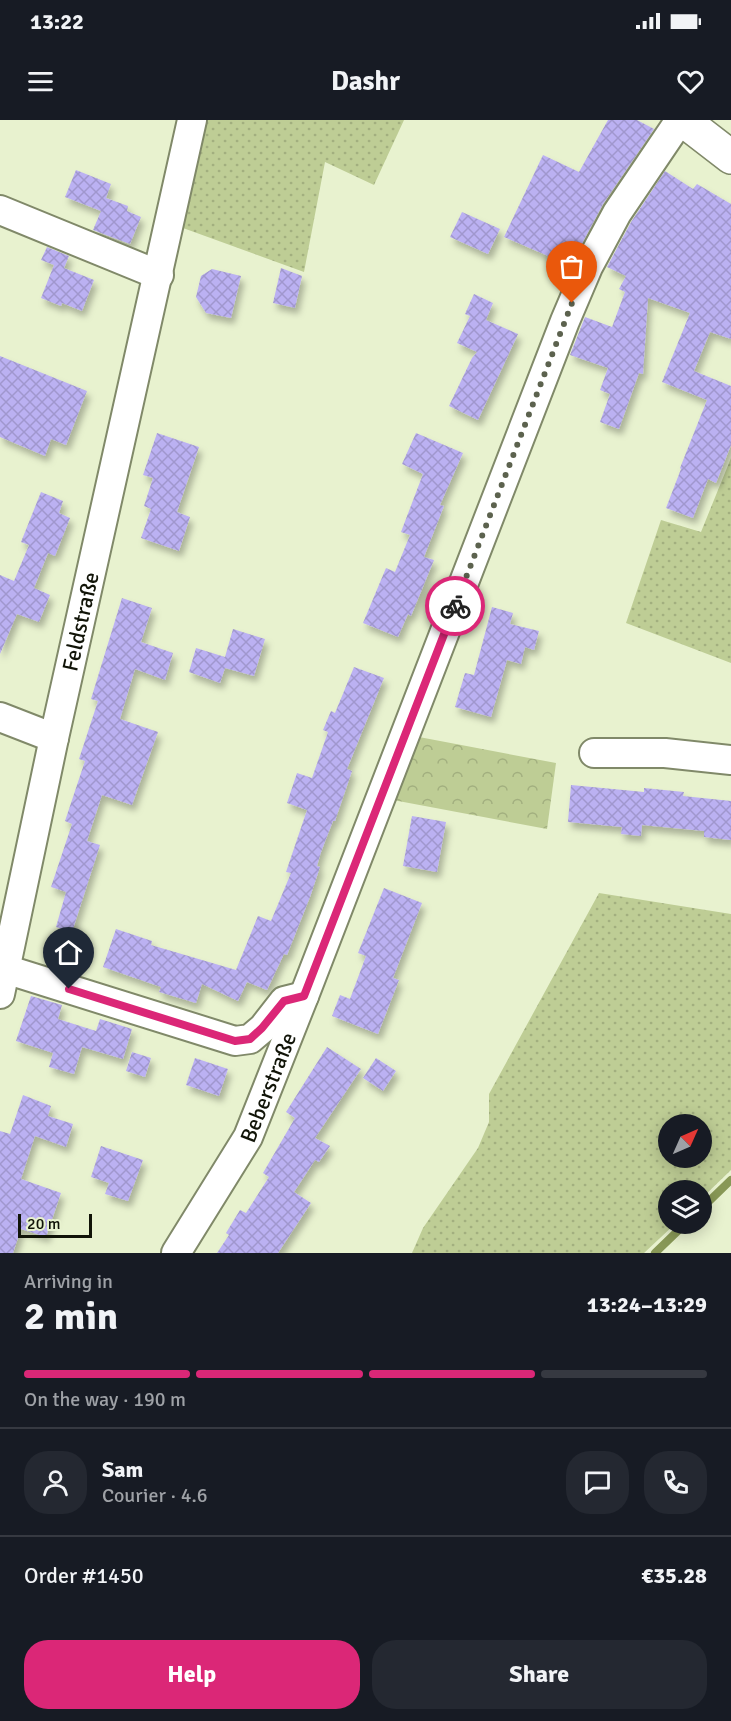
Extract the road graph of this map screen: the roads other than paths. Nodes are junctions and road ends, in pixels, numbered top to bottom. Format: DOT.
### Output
graph roads {
  1 [pos="192,120"];
  2 [pos="682,120"];
  3 [pos="727,146"];
  4 [pos="0,210"];
  5 [pos="159,275"];
  6 [pos="0,717"];
  7 [pos="54,738"];
  8 [pos="594,753"];
  9 [pos="730,756"];
  10 [pos="3,981"];
  11 [pos="304,996"];
  12 [pos="176,1253"];
  1 -- 5 [label="street, Feldstraße"];
  2 -- 3 [label="main road"];
  2 -- 11 [label="street, Beberstraße"];
  4 -- 5 [label="street"];
  5 -- 7 [label="street, Feldstraße"];
  6 -- 7 [label="street"];
  7 -- 10 [label="street, Feldstraße"];
  8 -- 9 [label="street"];
  10 -- 11 [label="street, Feldstraße"];
  11 -- 12 [label="street, Beberstraße"];
}
